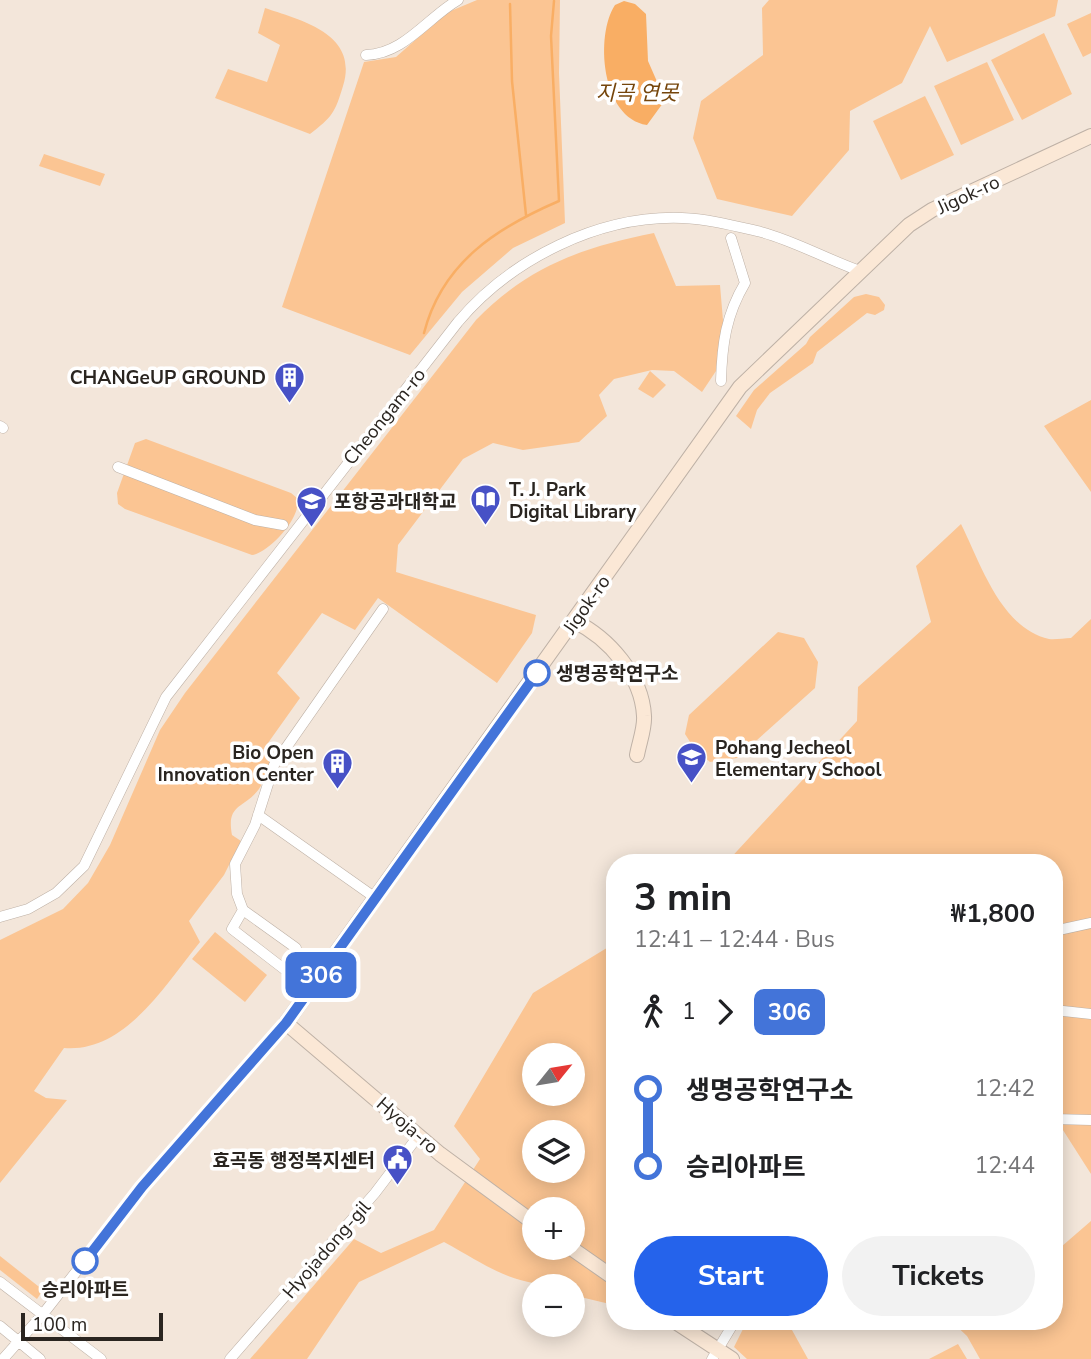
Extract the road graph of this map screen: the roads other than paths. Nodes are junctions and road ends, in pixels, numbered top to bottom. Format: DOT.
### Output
graph roads {
  1 [pos="458,0"];
  2 [pos="366,55"];
  3 [pos="1091,135"];
  4 [pos="731,239"];
  5 [pos="860,271"];
  6 [pos="721,381"];
  7 [pos="118,467"];
  8 [pos="283,525"];
  9 [pos="383,609"];
  10 [pos="574,621"];
  11 [pos="637,755"];
  12 [pos="258,815"];
  13 [pos="377,899"];
  14 [pos="243,910"];
  15 [pos="2,916"];
  16 [pos="1091,923"];
  17 [pos="1063,929"];
  18 [pos="1063,1011"];
  19 [pos="1091,1014"];
  20 [pos="286,1023"];
  21 [pos="1063,1119"];
  22 [pos="1091,1120"];
  23 [pos="419,1135"];
  24 [pos="522,1214"];
  25 [pos="585,1258"];
  26 [pos="606,1272"];
  27 [pos="0,1282"];
  28 [pos="43,1314"];
  29 [pos="0,1326"];
  30 [pos="685,1330"];
  31 [pos="730,1330"];
  32 [pos="19,1341"];
  33 [pos="716,1354"];
  34 [pos="3,1359"];
  35 [pos="40,1359"];
  36 [pos="101,1359"];
  37 [pos="230,1359"];
  38 [pos="732,1359"];
  1 -- 2 [label="street"];
  3 -- 5 [label="street, Jigok-ro"];
  4 -- 6 [label="street"];
  5 -- 10 [label="street, Jigok-ro"];
  5 -- 15 [label="street, Cheongam-ro"];
  7 -- 8 [label="street"];
  9 -- 12 [label="street"];
  10 -- 11 [label="street"];
  10 -- 13 [label="street, Jigok-ro"];
  12 -- 13 [label="street"];
  12 -- 14 [label="street"];
  13 -- 20 [label="street, Jigok-ro"];
  14 -- 14 [label="street"];
  16 -- 17 [label="street"];
  18 -- 19 [label="street"];
  20 -- 23 [label="street, Hyoja-ro"];
  20 -- 28 [label="street, Jigok-ro"];
  21 -- 22 [label="street"];
  23 -- 24 [label="street, Hyoja-ro"];
  23 -- 37 [label="street, Hyojadong-gil"];
  25 -- 26 [label="street"];
  27 -- 28 [label="street"];
  28 -- 32 [label="street, Jigok-ro"];
  28 -- 36 [label="street"];
  29 -- 32 [label="street"];
  30 -- 33 [label="street"];
  31 -- 33 [label="street"];
  32 -- 34 [label="street, Jigok-ro"];
  32 -- 35 [label="street"];
  33 -- 38 [label="street"];
}
